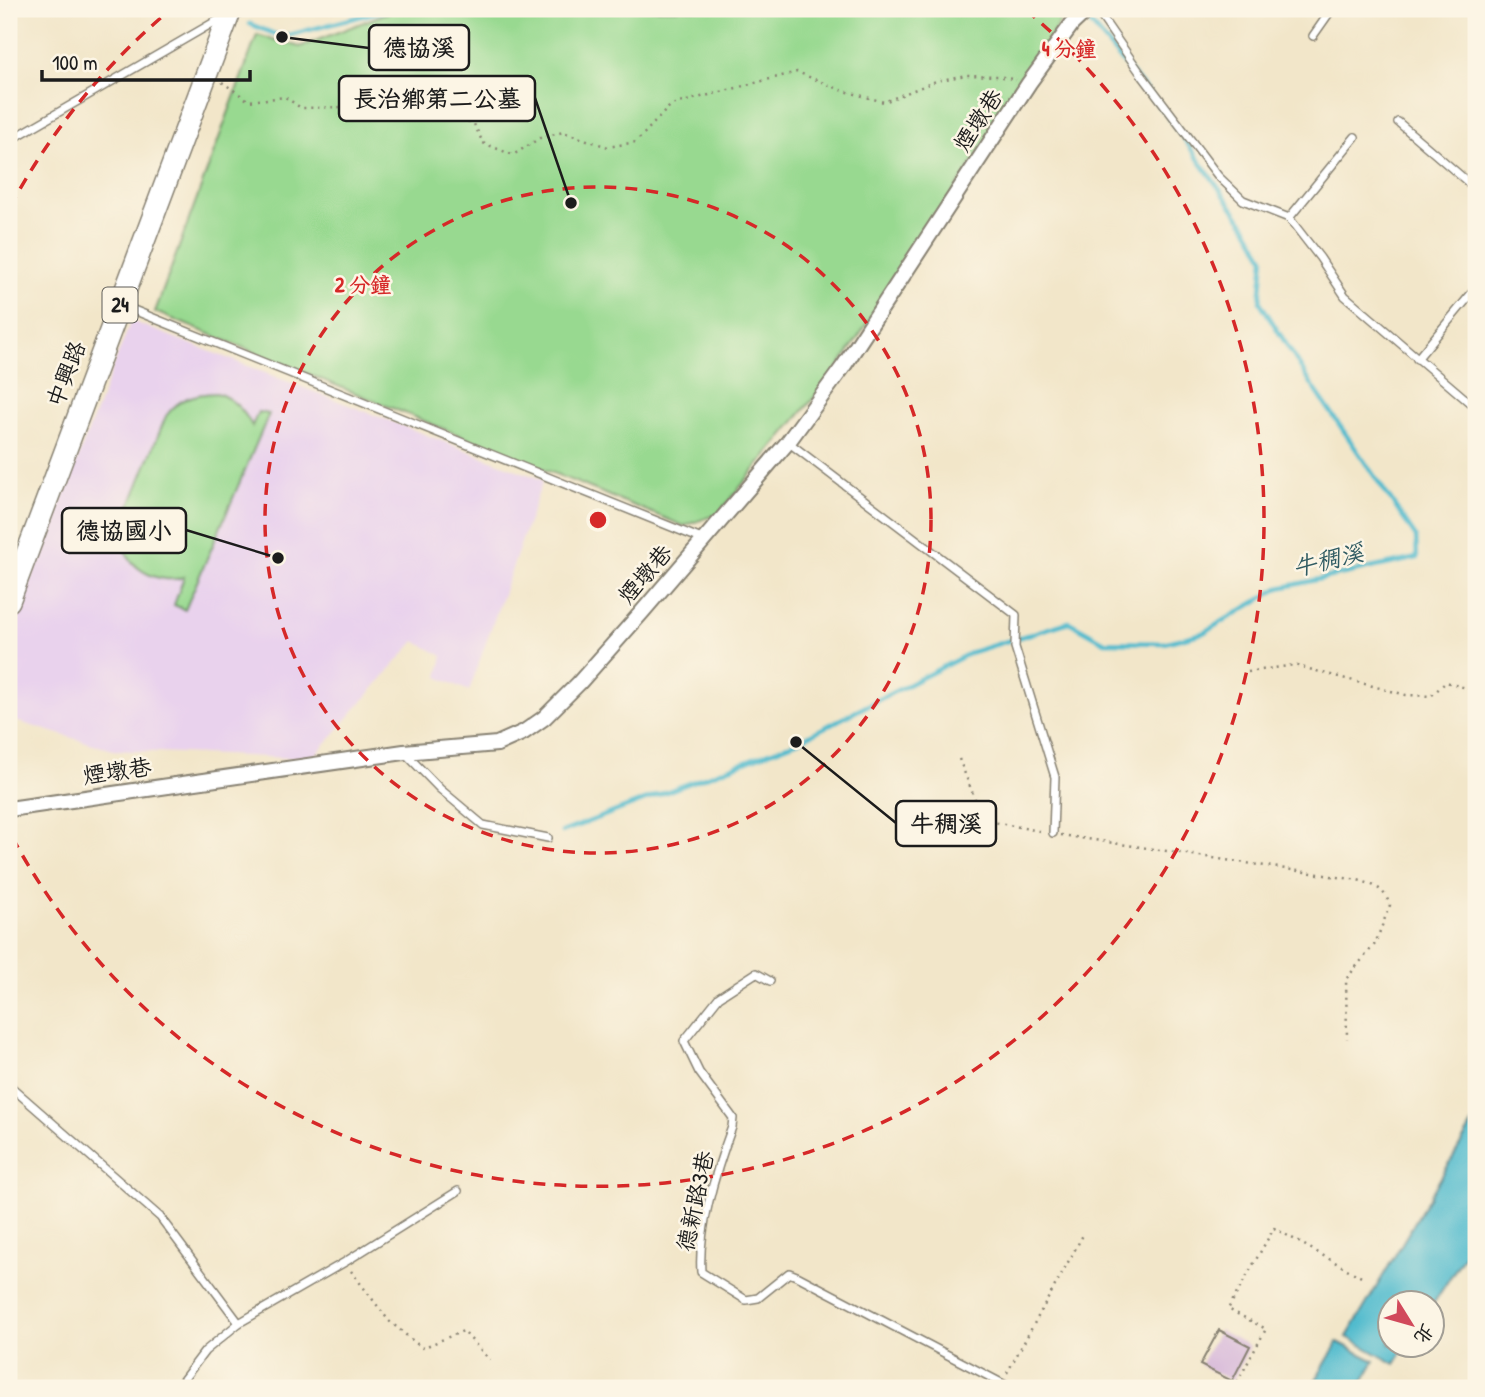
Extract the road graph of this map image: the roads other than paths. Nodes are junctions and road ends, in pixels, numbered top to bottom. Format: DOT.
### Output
graph roads {
  1 [pos="1088,9"];
  2 [pos="1096,9"];
  3 [pos="1332,9"];
  4 [pos="228,10"];
  5 [pos="1313,36"];
  6 [pos="1398,122"];
  7 [pos="1355,137"];
  8 [pos="9,141"];
  9 [pos="1476,189"];
  10 [pos="1289,218"];
  11 [pos="1476,288"];
  12 [pos="120,304"];
  13 [pos="1417,359"];
  14 [pos="1476,408"];
  15 [pos="788,442"];
  16 [pos="704,540"];
  17 [pos="9,601"];
  18 [pos="404,752"];
  19 [pos="9,809"];
  20 [pos="1053,834"];
  21 [pos="548,838"];
  22 [pos="770,981"];
  23 [pos="9,1085"];
  24 [pos="458,1191"];
  25 [pos="239,1323"];
  26 [pos="177,1388"];
  27 [pos="1011,1388"];
  1 -- 15 [label="street, 煙墩巷"];
  2 -- 10 [label="lane"];
  3 -- 5 [label="lane"];
  4 -- 8 [label="lane"];
  4 -- 12 [label="main road, 中興路 / 24"];
  6 -- 9 [label="lane"];
  7 -- 10 [label="lane"];
  10 -- 13 [label="lane"];
  11 -- 13 [label="lane"];
  12 -- 16 [label="lane"];
  12 -- 17 [label="main road, 中興路 / 24"];
  13 -- 14 [label="lane"];
  15 -- 16 [label="street, 煙墩巷"];
  15 -- 20 [label="lane"];
  16 -- 18 [label="street, 煙墩巷"];
  18 -- 19 [label="street, 煙墩巷"];
  18 -- 21 [label="lane"];
  22 -- 27 [label="lane, 德新路3巷"];
  23 -- 25 [label="lane"];
  24 -- 25 [label="lane"];
  25 -- 26 [label="lane"];
}
